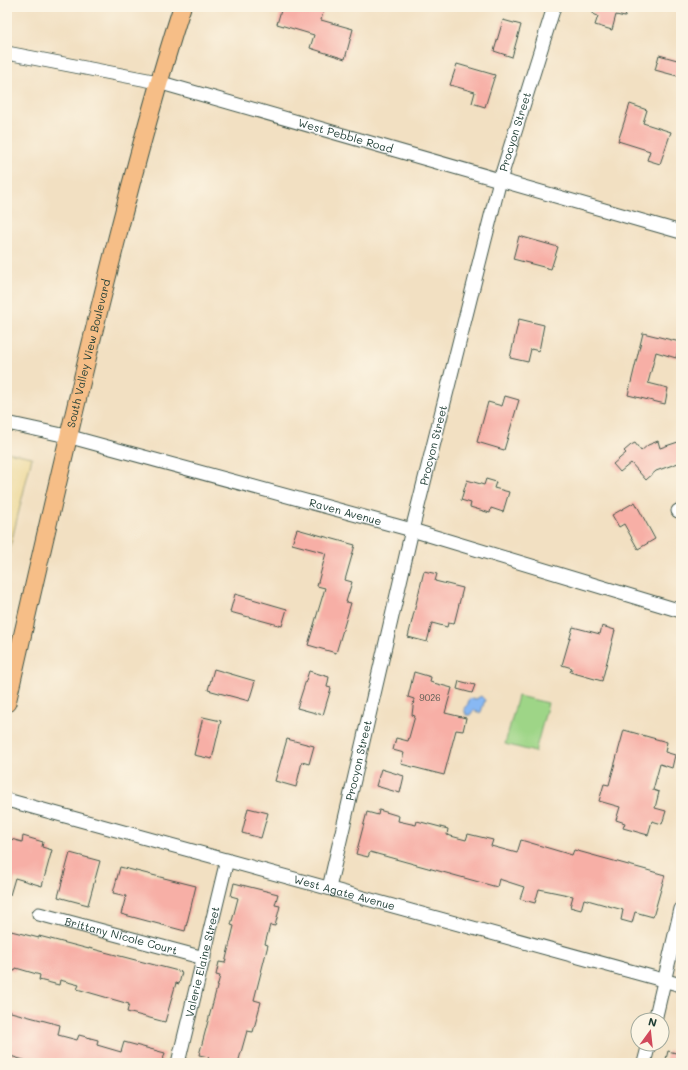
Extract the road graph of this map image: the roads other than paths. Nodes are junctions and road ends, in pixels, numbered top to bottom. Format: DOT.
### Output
graph roads {
  1 [pos="182,7"];
  2 [pos="554,7"];
  3 [pos="7,53"];
  4 [pos="158,82"];
  5 [pos="500,180"];
  6 [pos="681,232"];
  7 [pos="7,423"];
  8 [pos="67,436"];
  9 [pos="412,530"];
  10 [pos="681,611"];
  11 [pos="7,703"];
  12 [pos="7,800"];
  13 [pos="227,860"];
  14 [pos="329,888"];
  15 [pos="681,909"];
  16 [pos="40,914"];
  17 [pos="204,958"];
  18 [pos="664,980"];
  19 [pos="681,985"];
  20 [pos="657,1012"];
  21 [pos="647,1052"];
  22 [pos="178,1063"];
  23 [pos="644,1063"];
  1 -- 4 [label="main road, South Valley View Boulevard"];
  2 -- 5 [label="street, Procyon Street"];
  3 -- 4 [label="street, West Pebble Road"];
  4 -- 5 [label="street, West Pebble Road"];
  4 -- 8 [label="main road, South Valley View Boulevard"];
  5 -- 6 [label="street, West Pebble Road"];
  5 -- 9 [label="street, Procyon Street"];
  7 -- 8 [label="street, Raven Avenue"];
  8 -- 9 [label="street, Raven Avenue"];
  8 -- 11 [label="main road, South Valley View Boulevard"];
  9 -- 10 [label="street, Raven Avenue"];
  9 -- 14 [label="street, Procyon Street"];
  12 -- 13 [label="street, West Agate Avenue"];
  13 -- 14 [label="street, West Agate Avenue"];
  13 -- 17 [label="street, Valerie Elaine Street"];
  14 -- 18 [label="street, West Agate Avenue"];
  15 -- 18 [label="street"];
  16 -- 17 [label="street, Brittany Nicole Court"];
  17 -- 22 [label="street, Valerie Elaine Street"];
  18 -- 19 [label="street, West Agate Avenue"];
  18 -- 20 [label="street"];
  21 -- 23 [label="street"];
}
